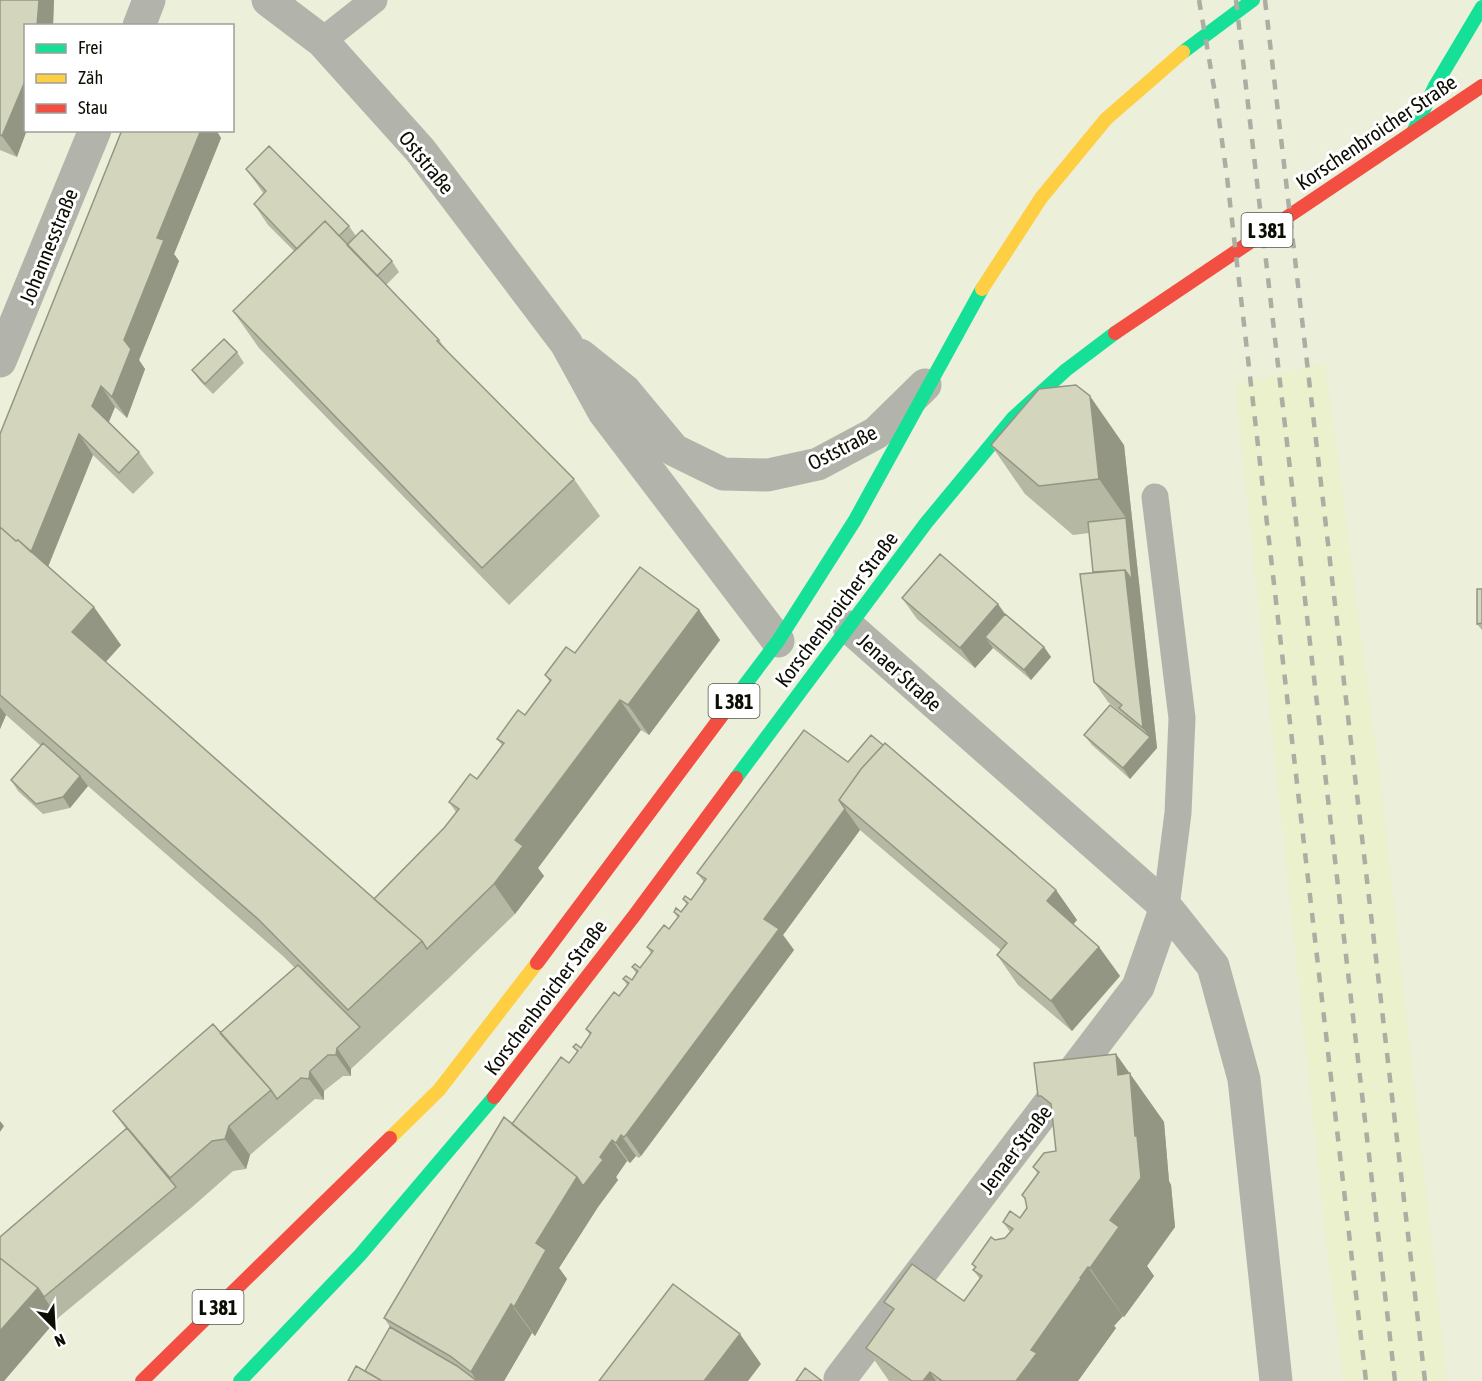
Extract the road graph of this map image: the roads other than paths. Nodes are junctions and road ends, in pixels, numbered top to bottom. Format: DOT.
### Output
graph roads {
  1 [pos="149,0"];
  2 [pos="268,0"];
  3 [pos="374,0"];
  4 [pos="1253,0"];
  5 [pos="1482,7"];
  6 [pos="140,24"];
  7 [pos="322,41"];
  8 [pos="1482,86"];
  9 [pos="94,132"];
  10 [pos="1412,134"];
  11 [pos="566,343"];
  12 [pos="0,361"];
  13 [pos="933,377"];
  14 [pos="1155,497"];
  15 [pos="849,627"];
  16 [pos="778,641"];
  17 [pos="1166,907"];
  18 [pos="840,1379"];
  19 [pos="142,1381"];
  20 [pos="240,1381"];
  21 [pos="1276,1381"];
  1 -- 6 [label="street"];
  2 -- 7 [label="street, Oststraße"];
  3 -- 7 [label="lane"];
  4 -- 13 [label="main road, Korschenbroicher Straße / L 381"];
  5 -- 10 [label="main road"];
  7 -- 11 [label="street, Oststraße"];
  8 -- 10 [label="main road, Korschenbroicher Straße / L 381"];
  9 -- 12 [label="street, Johannesstraße"];
  10 -- 15 [label="main road, Korschenbroicher Straße / L 381"];
  11 -- 13 [label="street, Oststraße"];
  11 -- 16 [label="street, Oststraße"];
  13 -- 16 [label="main road, Korschenbroicher Straße / L 381"];
  14 -- 17 [label="lane"];
  15 -- 17 [label="street, Jenaer Straße"];
  15 -- 20 [label="main road, Korschenbroicher Straße / L 381"];
  16 -- 19 [label="main road, Korschenbroicher Straße / L 381"];
  17 -- 18 [label="street, Jenaer Straße"];
  17 -- 21 [label="street, Jenaer Straße"];
}
